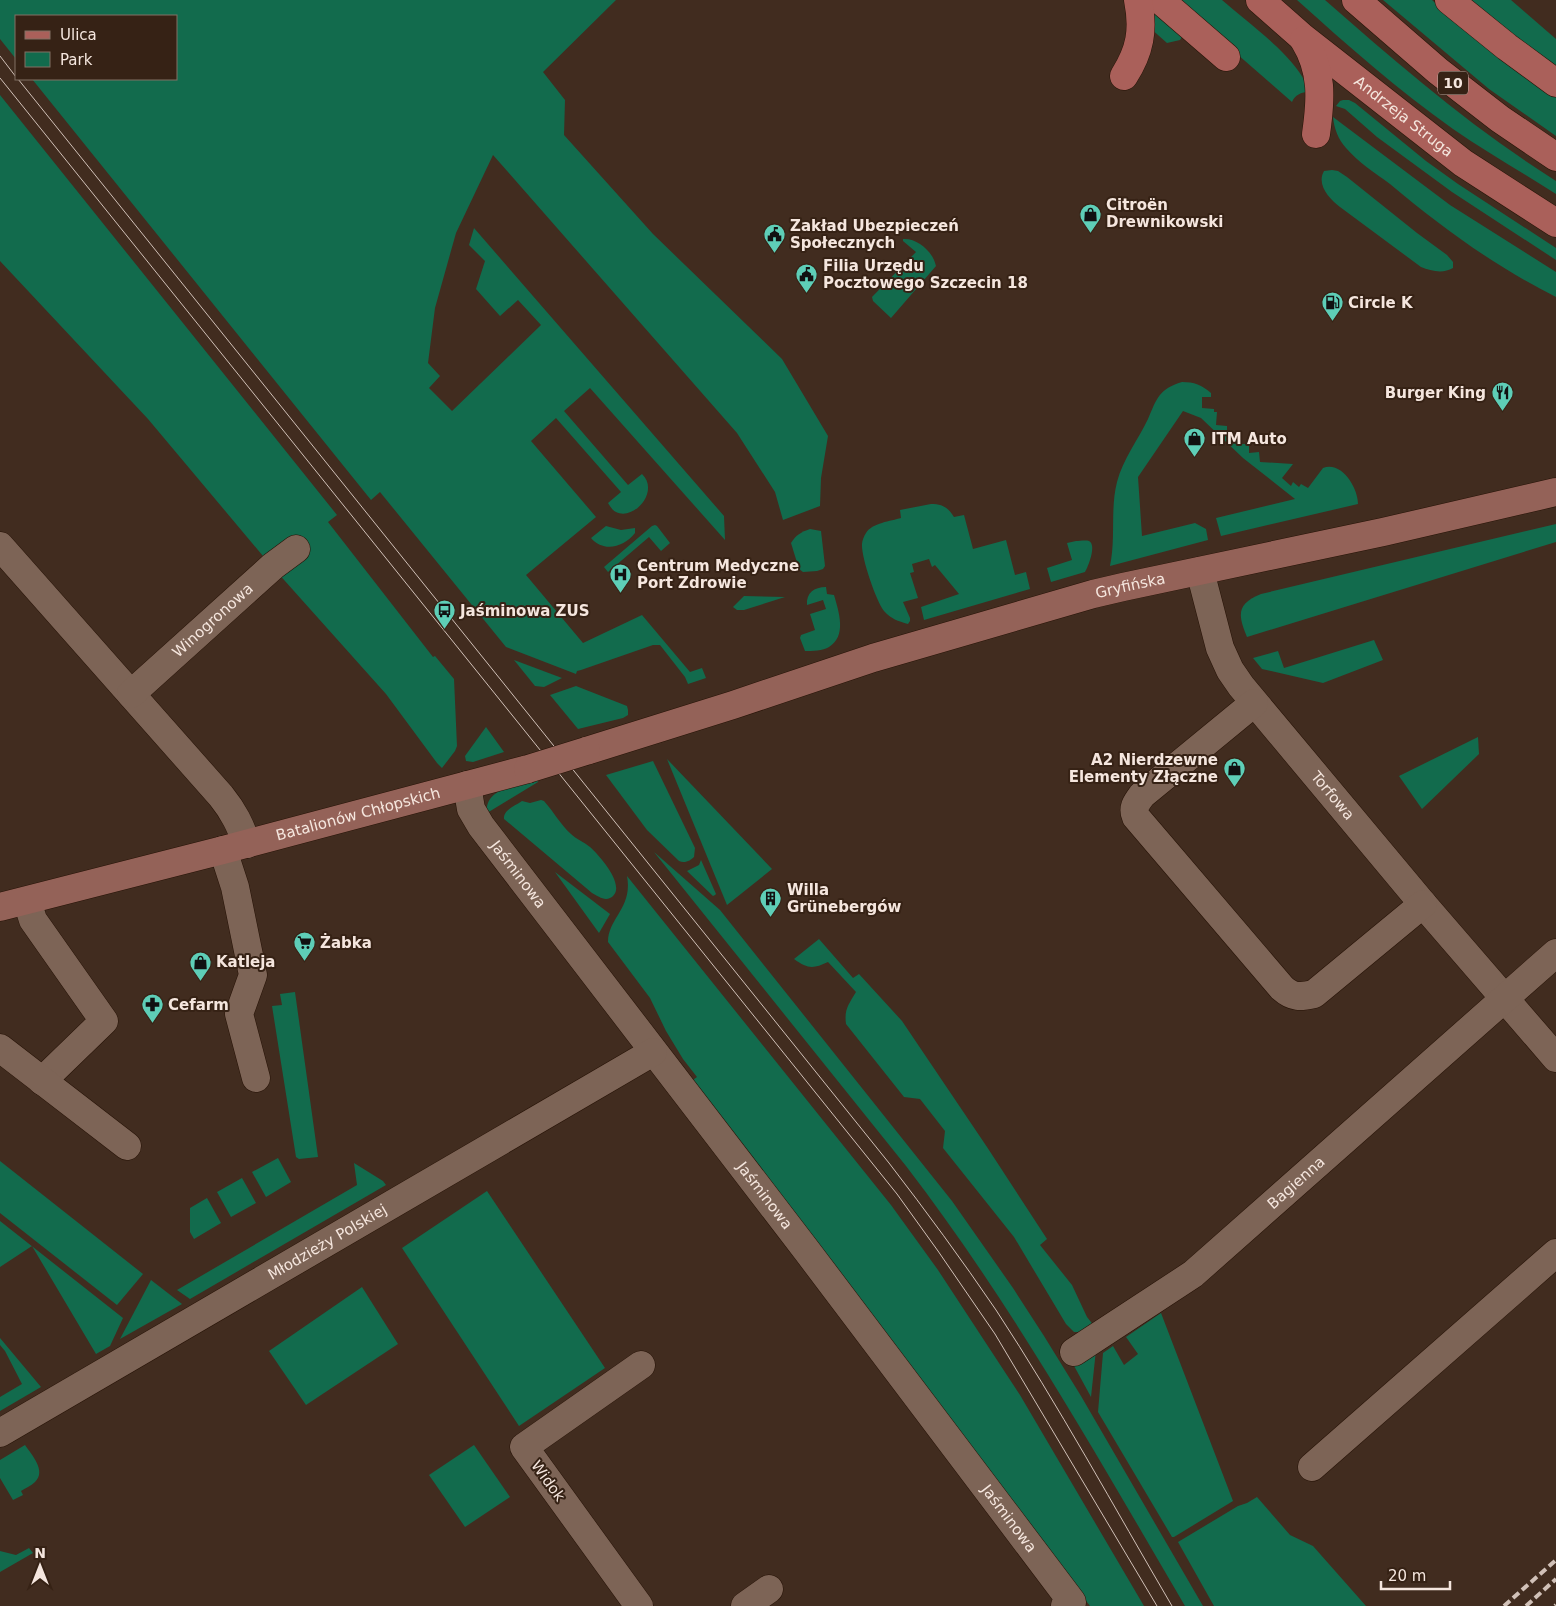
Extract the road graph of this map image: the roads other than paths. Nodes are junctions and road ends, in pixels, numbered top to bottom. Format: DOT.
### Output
graph roads {
  1 [pos="1138,0"];
  2 [pos="1160,0"];
  3 [pos="1260,0"];
  4 [pos="1356,0"];
  5 [pos="1449,0"];
  6 [pos="1302,37"];
  7 [pos="1226,58"];
  8 [pos="1124,76"];
  9 [pos="1556,83"];
  10 [pos="1316,134"];
  11 [pos="1556,157"];
  12 [pos="1556,223"];
  13 [pos="1556,492"];
  14 [pos="0,546"];
  15 [pos="296,549"];
  16 [pos="1200,571"];
  17 [pos="131,694"];
  18 [pos="1254,703"];
  19 [pos="713,711"];
  20 [pos="467,785"];
  21 [pos="235,847"];
  22 [pos="27,901"];
  23 [pos="1423,904"];
  24 [pos="0,908"];
  25 [pos="1556,953"];
  26 [pos="1505,998"];
  27 [pos="0,1048"];
  28 [pos="654,1052"];
  29 [pos="1556,1058"];
  30 [pos="256,1078"];
  31 [pos="42,1081"];
  32 [pos="127,1146"];
  33 [pos="1556,1253"];
  34 [pos="1074,1352"];
  35 [pos="641,1365"];
  36 [pos="9,1428"];
  37 [pos="1312,1467"];
  38 [pos="769,1589"];
  39 [pos="1068,1604"];
  40 [pos="639,1606"];
  41 [pos="745,1606"];
  1 -- 8 [label="main road"];
  2 -- 7 [label="main road"];
  3 -- 6 [label="main road, Andrzeja Struga"];
  4 -- 11 [label="main road, 10"];
  5 -- 9 [label="main road"];
  6 -- 10 [label="main road"];
  6 -- 12 [label="main road, Andrzeja Struga"];
  13 -- 16 [label="street, Gryfińska"];
  14 -- 17 [label="street"];
  15 -- 17 [label="street, Winogronowa"];
  16 -- 18 [label="street, Torfowa"];
  16 -- 19 [label="street, Gryfińska"];
  17 -- 21 [label="street"];
  18 -- 23 [label="street, Torfowa"];
  18 -- 23 [label="street"];
  19 -- 20 [label="street, Batalionów Chłopskich, bridge"];
  20 -- 21 [label="street, Batalionów Chłopskich"];
  20 -- 28 [label="street, Jaśminowa"];
  21 -- 22 [label="street, Batalionów Chłopskich"];
  21 -- 30 [label="street"];
  22 -- 24 [label="street, Batalionów Chłopskich"];
  22 -- 31 [label="street"];
  23 -- 26 [label="street, Torfowa"];
  25 -- 26 [label="street, Bagienna"];
  26 -- 29 [label="street"];
  26 -- 34 [label="street, Bagienna"];
  27 -- 31 [label="street"];
  28 -- 36 [label="street, Młodzieży Polskiej"];
  28 -- 39 [label="street, Jaśminowa"];
  31 -- 32 [label="street"];
  33 -- 37 [label="street"];
  35 -- 40 [label="street, Widok"];
  38 -- 41 [label="street"];
}
